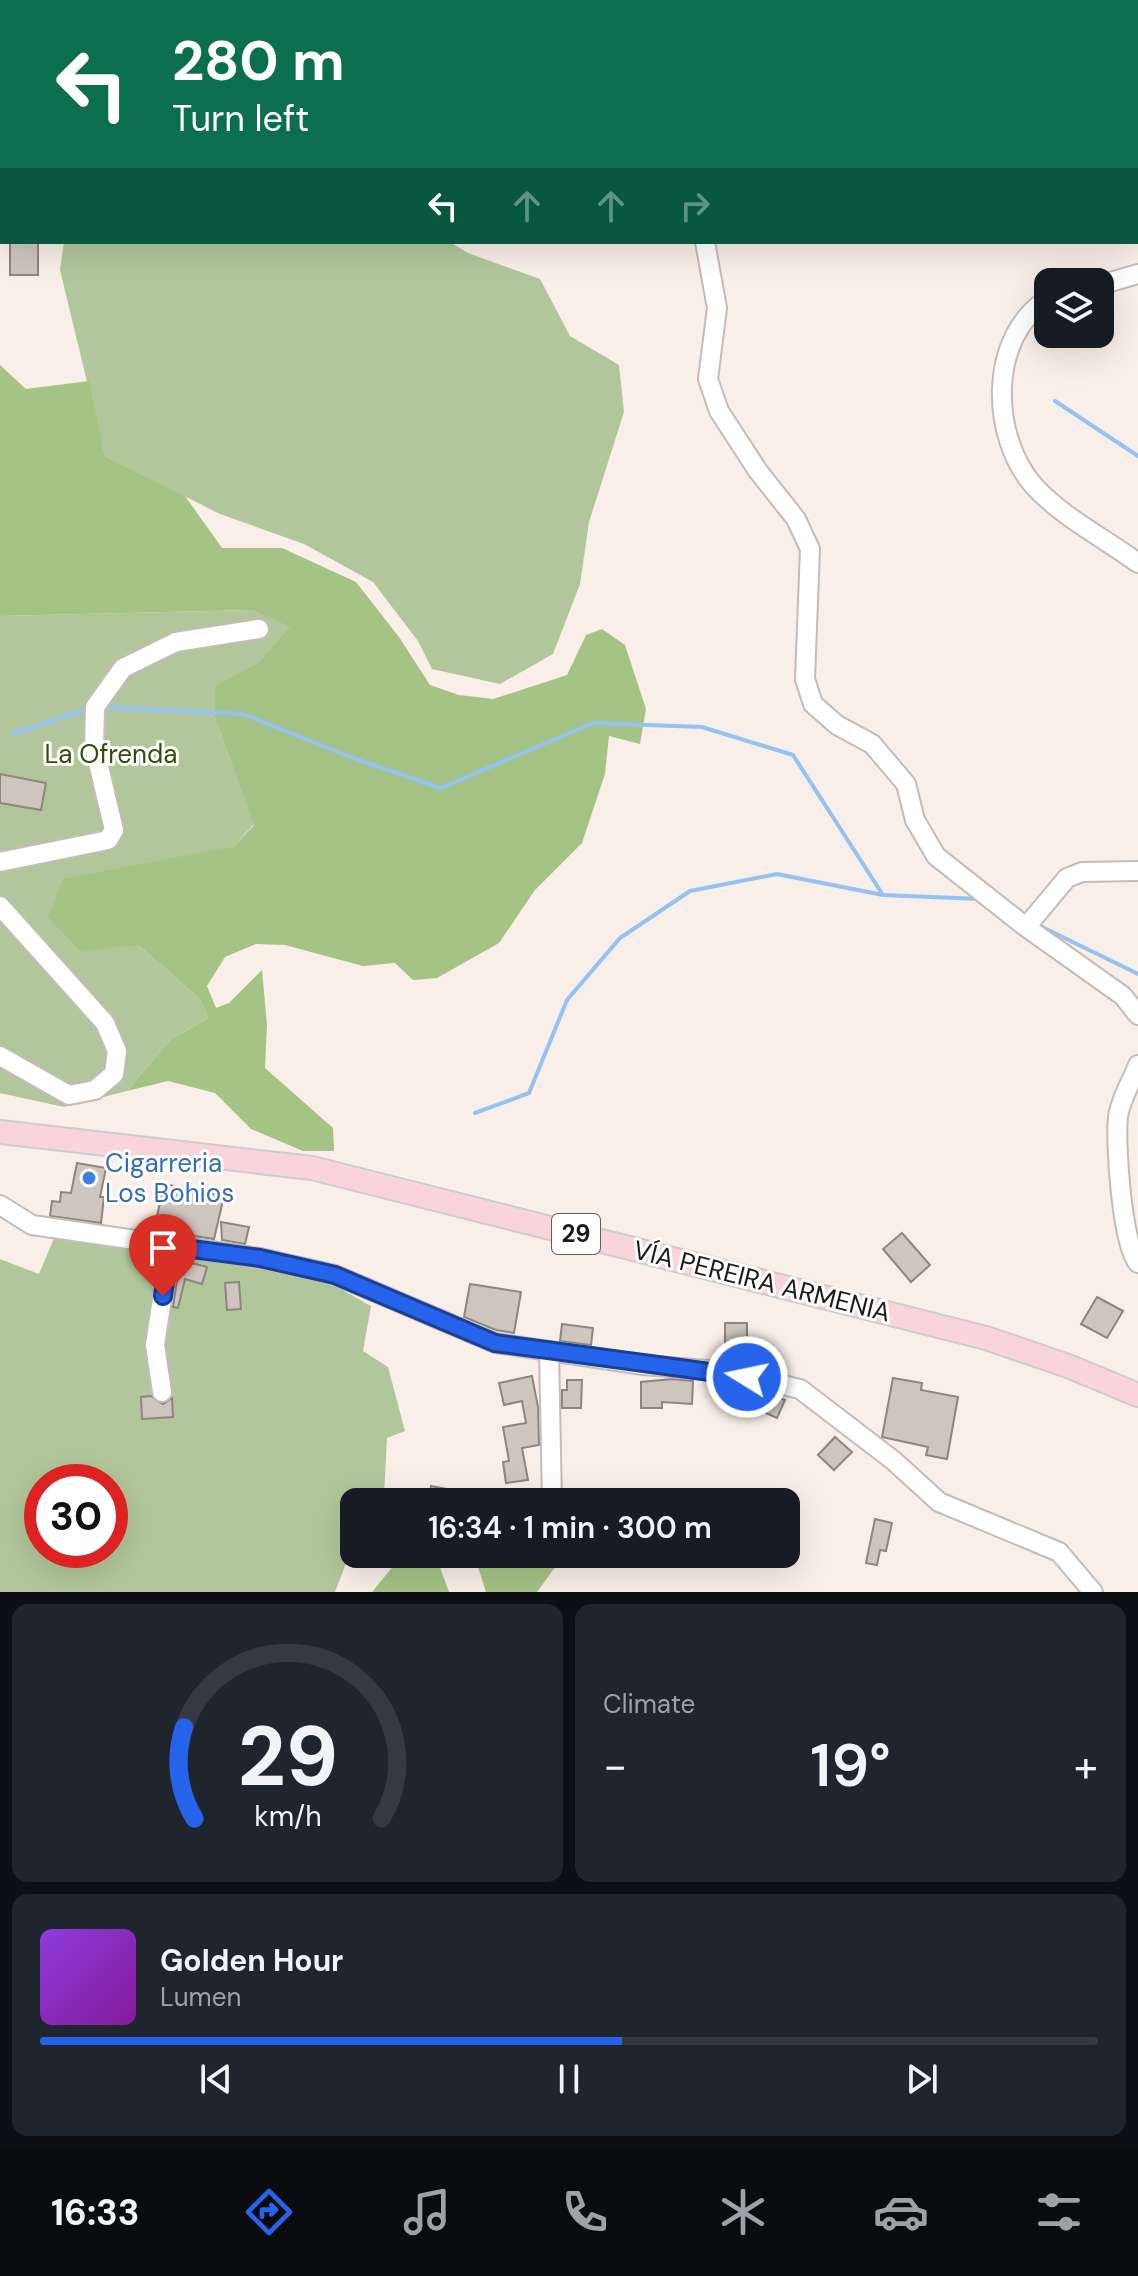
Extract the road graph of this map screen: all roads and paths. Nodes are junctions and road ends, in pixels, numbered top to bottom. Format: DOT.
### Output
graph roads {
  1 [pos="705,244"];
  2 [pos="1138,274"];
  3 [pos="1114,281"];
  4 [pos="1034,308"];
  5 [pos="1138,563"];
  6 [pos="259,629"];
  7 [pos="0,862"];
  8 [pos="1138,871"];
  9 [pos="0,906"];
  10 [pos="1026,927"];
  11 [pos="1138,1015"];
  12 [pos="0,1056"];
  13 [pos="1138,1065"];
  14 [pos="0,1132"];
  15 [pos="0,1205"];
  16 [pos="170,1246"];
  17 [pos="1138,1263"];
  18 [pos="549,1351"];
  19 [pos="162,1392"];
  20 [pos="1138,1395"];
  21 [pos="552,1488"];
  22 [pos="1093,1592"];
  1 -- 10 [label="street"];
  2 -- 3 [label="street"];
  4 -- 5 [label="street"];
  6 -- 7 [label="street"];
  8 -- 10 [label="street"];
  9 -- 12 [label="street"];
  10 -- 11 [label="street"];
  13 -- 17 [label="street"];
  14 -- 20 [label="main road, VÍA PEREIRA ARMENIA / 29"];
  15 -- 16 [label="street"];
  16 -- 18 [label="street"];
  16 -- 19 [label="street"];
  18 -- 21 [label="street"];
  18 -- 22 [label="street"];
}
